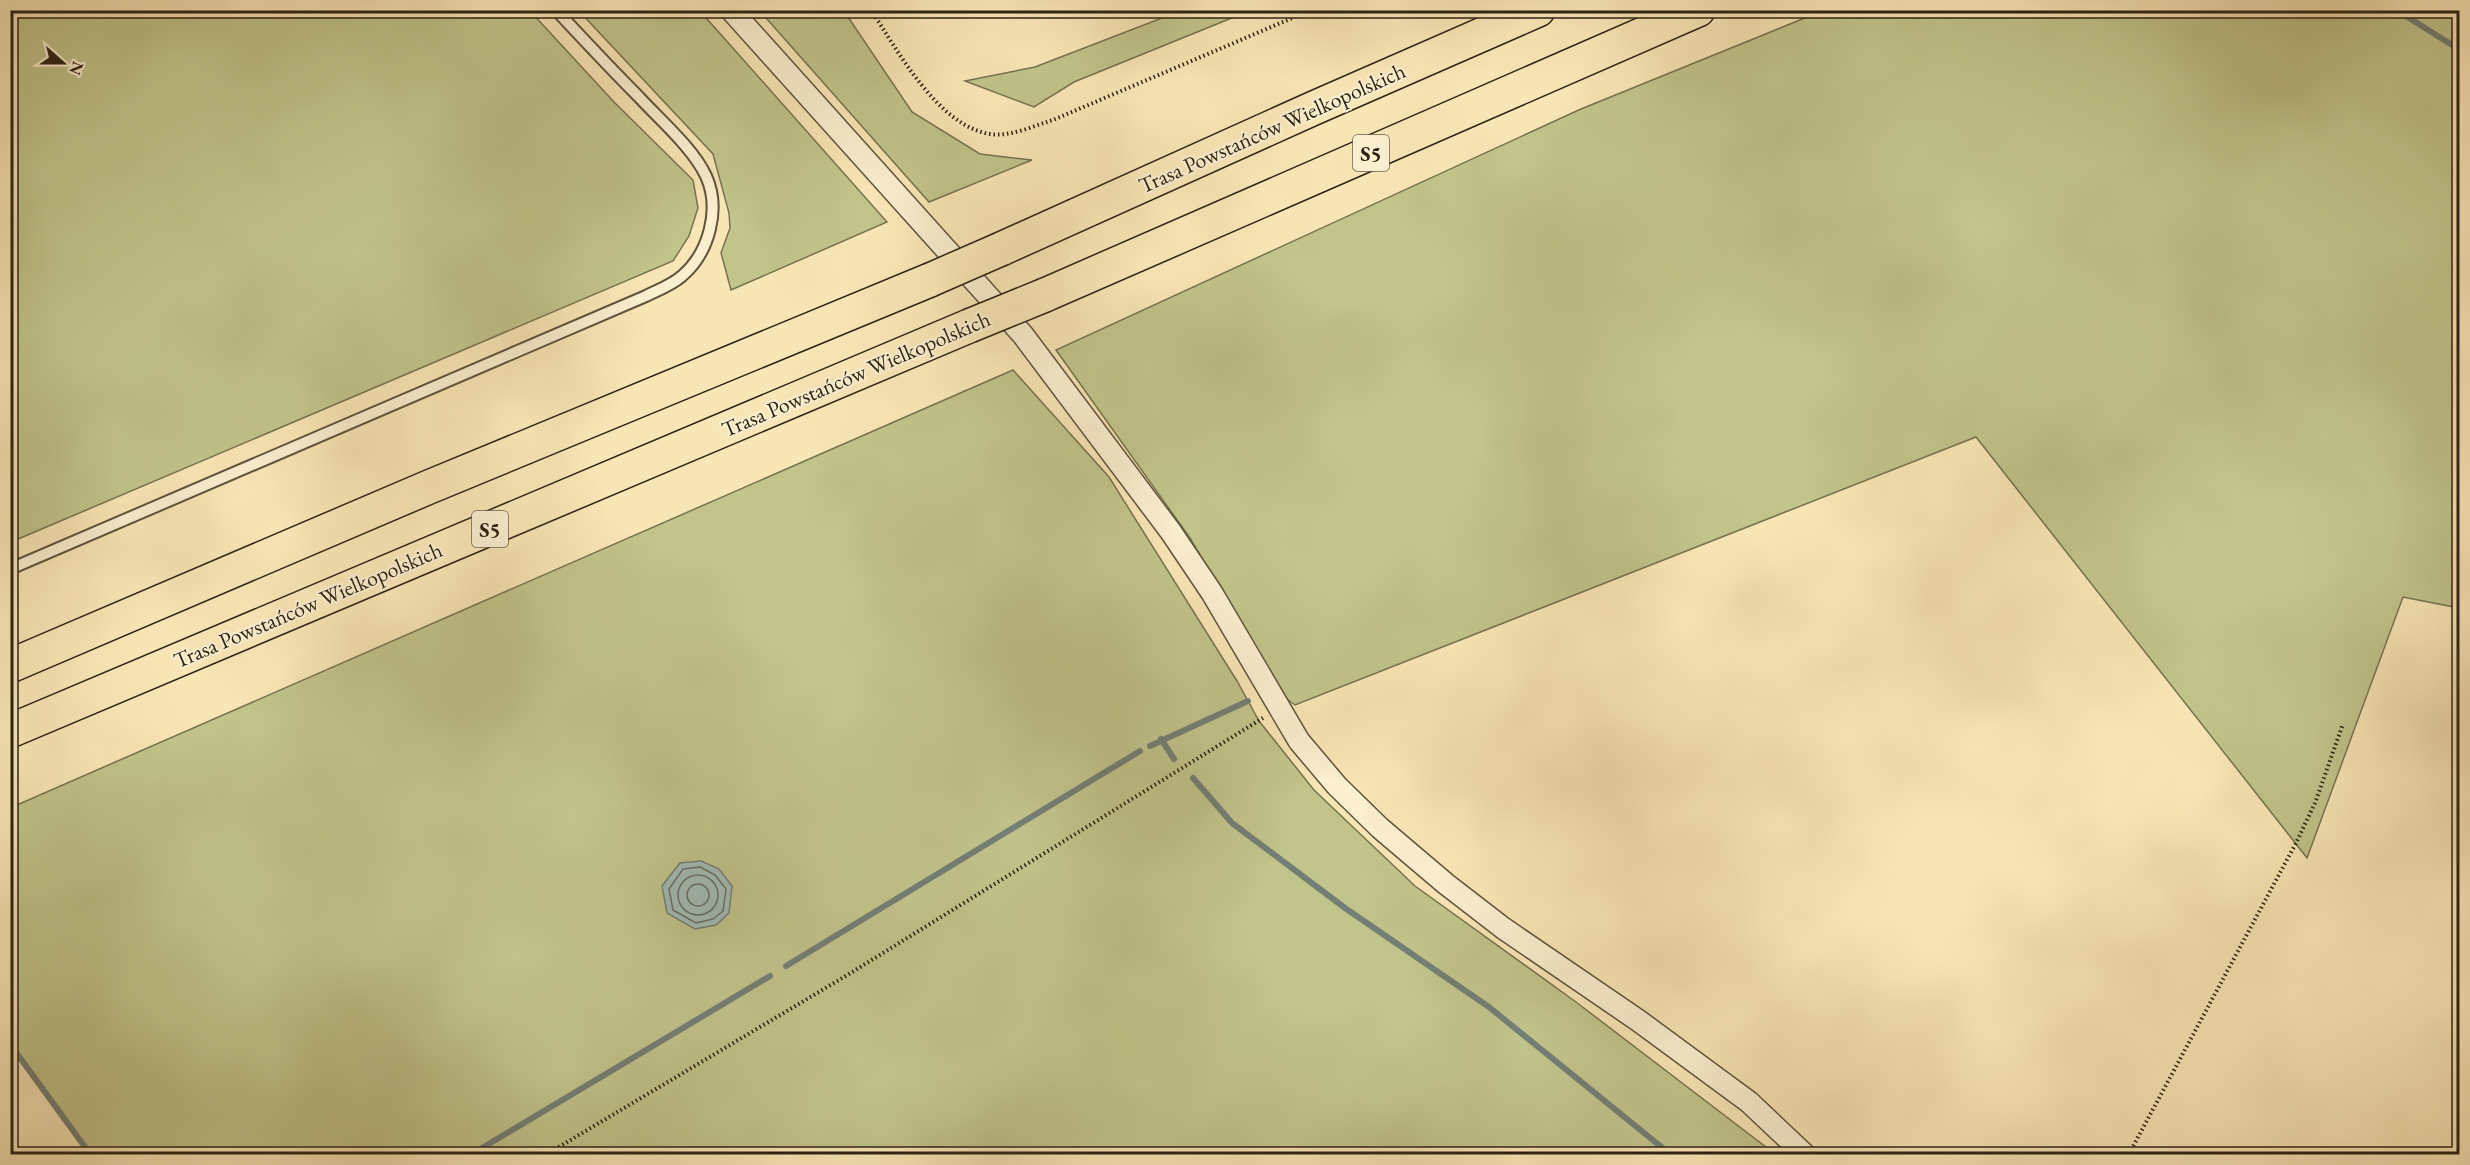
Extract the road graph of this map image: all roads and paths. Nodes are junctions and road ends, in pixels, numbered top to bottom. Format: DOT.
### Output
graph roads {
  1 [pos="556,10"];
  2 [pos="731,10"];
  3 [pos="871,10"];
  4 [pos="1311,10"];
  5 [pos="1538,10"];
  6 [pos="1698,10"];
  7 [pos="10,569"];
  8 [pos="10,666"];
  9 [pos="1278,708"];
  10 [pos="2343,724"];
  11 [pos="10,731"];
  12 [pos="547,1155"];
  13 [pos="1804,1155"];
  14 [pos="2129,1155"];
  1 -- 7 [label="lane"];
  2 -- 9 [label="street"];
  3 -- 4 [label="path"];
  5 -- 8 [label="highway, Trasa Powstańców Wielkopolskich, bridge"];
  6 -- 11 [label="highway, Trasa Powstańców Wielkopolskich / S5, bridge"];
  9 -- 12 [label="path"];
  9 -- 13 [label="street"];
  10 -- 14 [label="path"];
}
